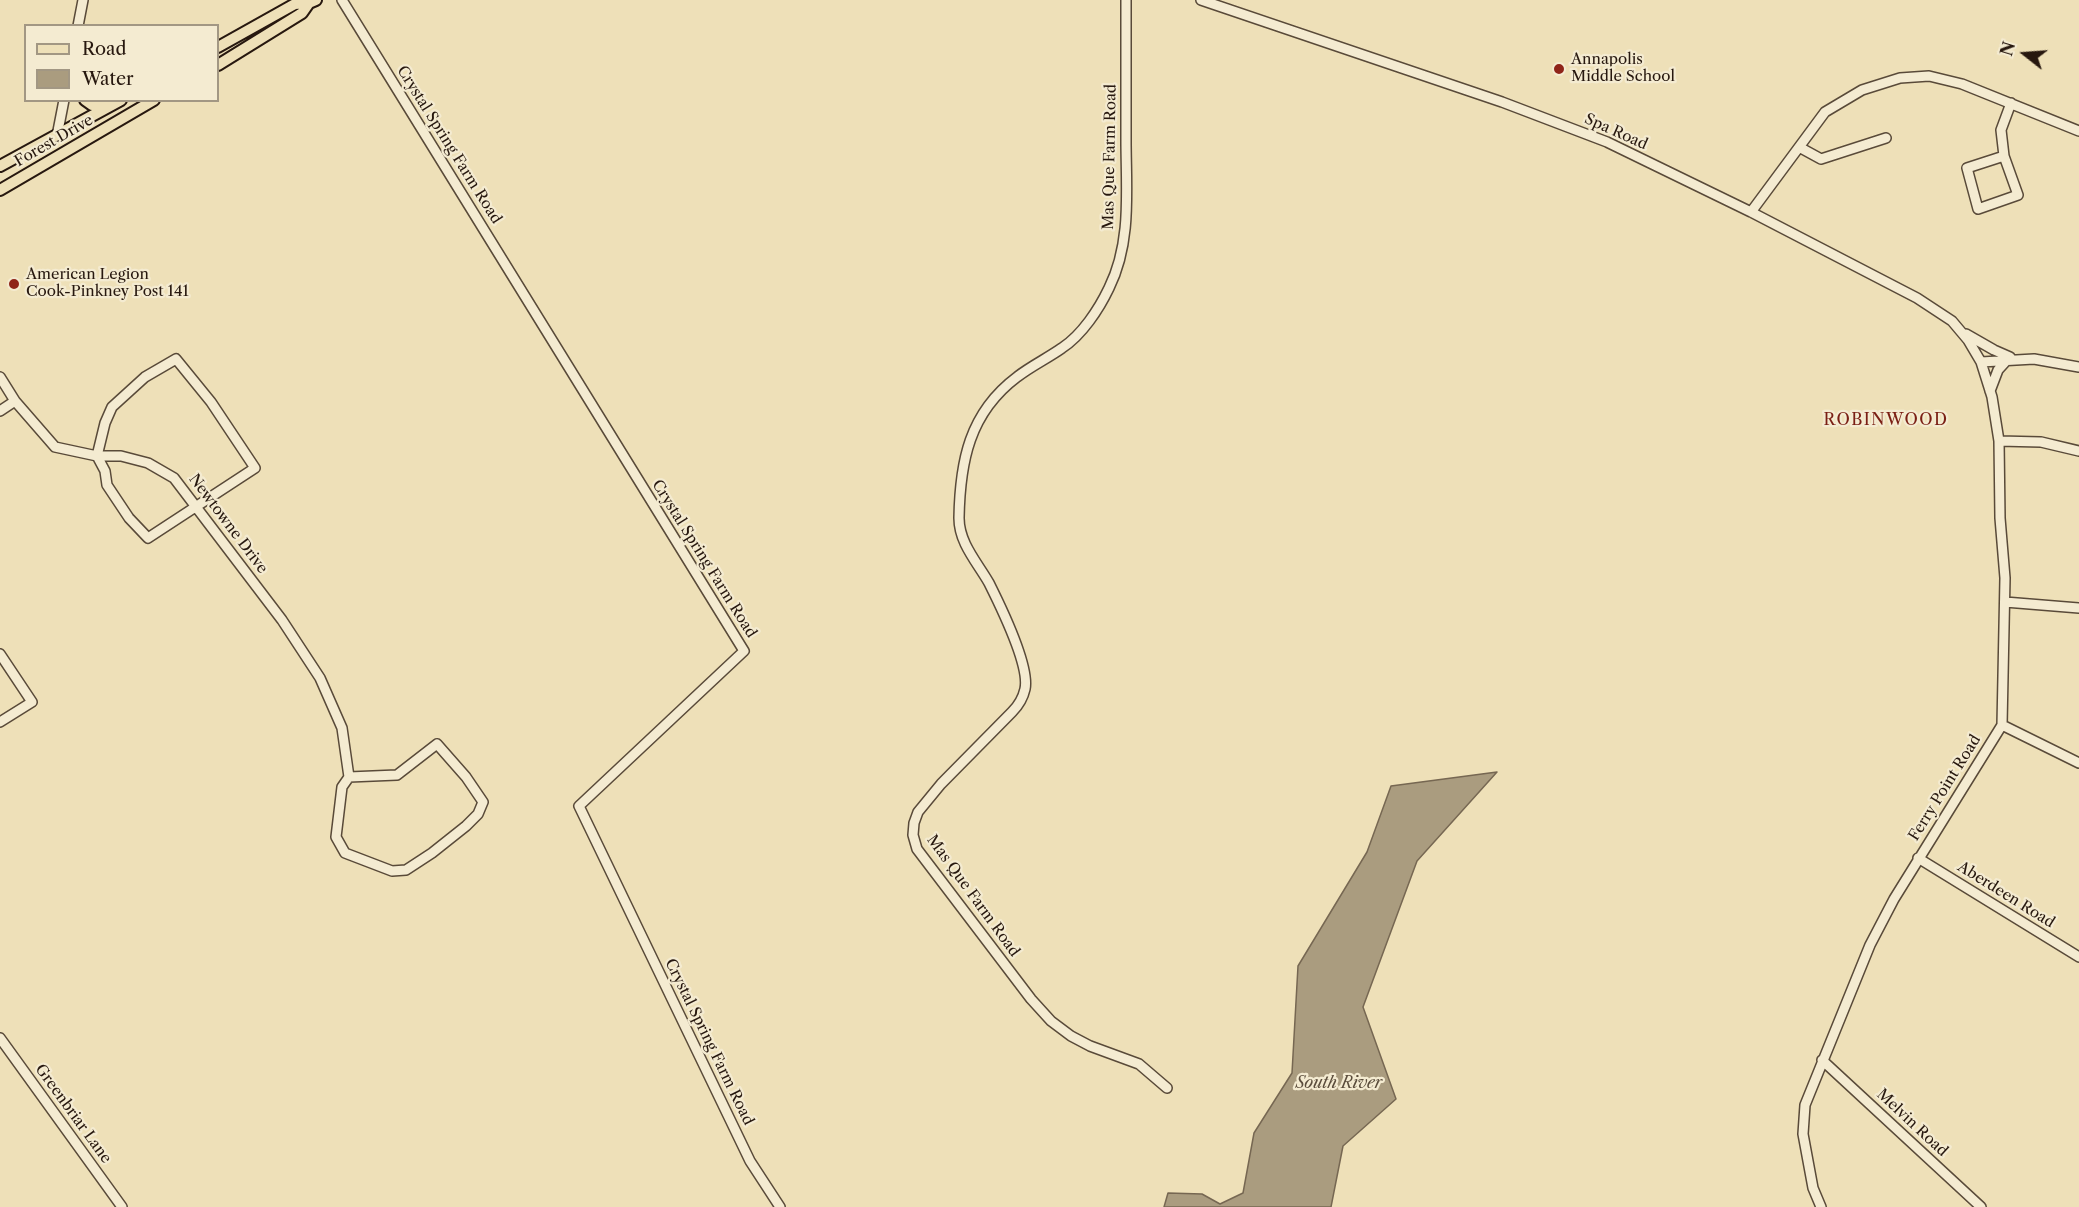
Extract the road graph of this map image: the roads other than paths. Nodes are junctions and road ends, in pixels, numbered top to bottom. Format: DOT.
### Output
graph roads {
  1 [pos="83,0"];
  2 [pos="342,0"];
  3 [pos="1126,0"];
  4 [pos="1201,0"];
  5 [pos="312,2"];
  6 [pos="78,24"];
  7 [pos="219,46"];
  8 [pos="219,64"];
  9 [pos="64,102"];
  10 [pos="88,102"];
  11 [pos="117,102"];
  12 [pos="151,102"];
  13 [pos="2011,103"];
  14 [pos="2079,131"];
  15 [pos="57,135"];
  16 [pos="1886,138"];
  17 [pos="1799,147"];
  18 [pos="2004,156"];
  19 [pos="52,160"];
  20 [pos="0,166"];
  21 [pos="0,190"];
  22 [pos="1751,212"];
  23 [pos="1959,330"];
  24 [pos="2011,359"];
  25 [pos="1981,362"];
  26 [pos="2079,367"];
  27 [pos="0,377"];
  28 [pos="1990,391"];
  29 [pos="15,401"];
  30 [pos="0,411"];
  31 [pos="1999,441"];
  32 [pos="2079,452"];
  33 [pos="97,456"];
  34 [pos="195,506"];
  35 [pos="2005,602"];
  36 [pos="2079,608"];
  37 [pos="0,654"];
  38 [pos="0,722"];
  39 [pos="2002,725"];
  40 [pos="2079,763"];
  41 [pos="349,777"];
  42 [pos="1918,858"];
  43 [pos="2079,957"];
  44 [pos="0,1038"];
  45 [pos="1822,1060"];
  46 [pos="1167,1088"];
  47 [pos="122,1207"];
  48 [pos="780,1207"];
  49 [pos="1821,1207"];
  50 [pos="1981,1207"];
  1 -- 6 [label="street"];
  2 -- 48 [label="street, Crystal Spring Farm Road"];
  3 -- 46 [label="street, Mas Que Farm Road"];
  4 -- 22 [label="street, Spa Road"];
  5 -- 7 [label="main road"];
  5 -- 8 [label="main road"];
  9 -- 15 [label="street"];
  10 -- 11 [label="main road"];
  11 -- 15 [label="main road, Forest Drive"];
  12 -- 19 [label="main road, Forest Drive"];
  13 -- 14 [label="street"];
  13 -- 17 [label="street"];
  13 -- 18 [label="street"];
  15 -- 19 [label="main road"];
  15 -- 20 [label="main road, Forest Drive"];
  16 -- 17 [label="street"];
  17 -- 22 [label="street"];
  18 -- 18 [label="street"];
  19 -- 21 [label="main road, Forest Drive"];
  22 -- 23 [label="street, Spa Road"];
  23 -- 24 [label="street"];
  23 -- 25 [label="street, Spa Road"];
  24 -- 25 [label="street"];
  24 -- 26 [label="street"];
  24 -- 28 [label="street"];
  25 -- 28 [label="street"];
  27 -- 29 [label="street, Newtowne Drive"];
  28 -- 31 [label="street"];
  29 -- 30 [label="street"];
  29 -- 33 [label="street, Newtowne Drive"];
  31 -- 32 [label="street"];
  31 -- 35 [label="street"];
  33 -- 34 [label="street, Newtowne Drive"];
  33 -- 34 [label="street"];
  33 -- 34 [label="street"];
  34 -- 41 [label="street, Newtowne Drive"];
  35 -- 36 [label="street"];
  35 -- 39 [label="street"];
  37 -- 38 [label="street"];
  39 -- 40 [label="street"];
  39 -- 42 [label="street, Ferry Point Road"];
  41 -- 41 [label="street, Newtowne Drive"];
  42 -- 43 [label="street, Aberdeen Road"];
  42 -- 45 [label="street, Ferry Point Road"];
  44 -- 47 [label="street, Greenbriar Lane"];
  45 -- 49 [label="street, Ferry Point Road"];
  45 -- 50 [label="street, Melvin Road"];
}
